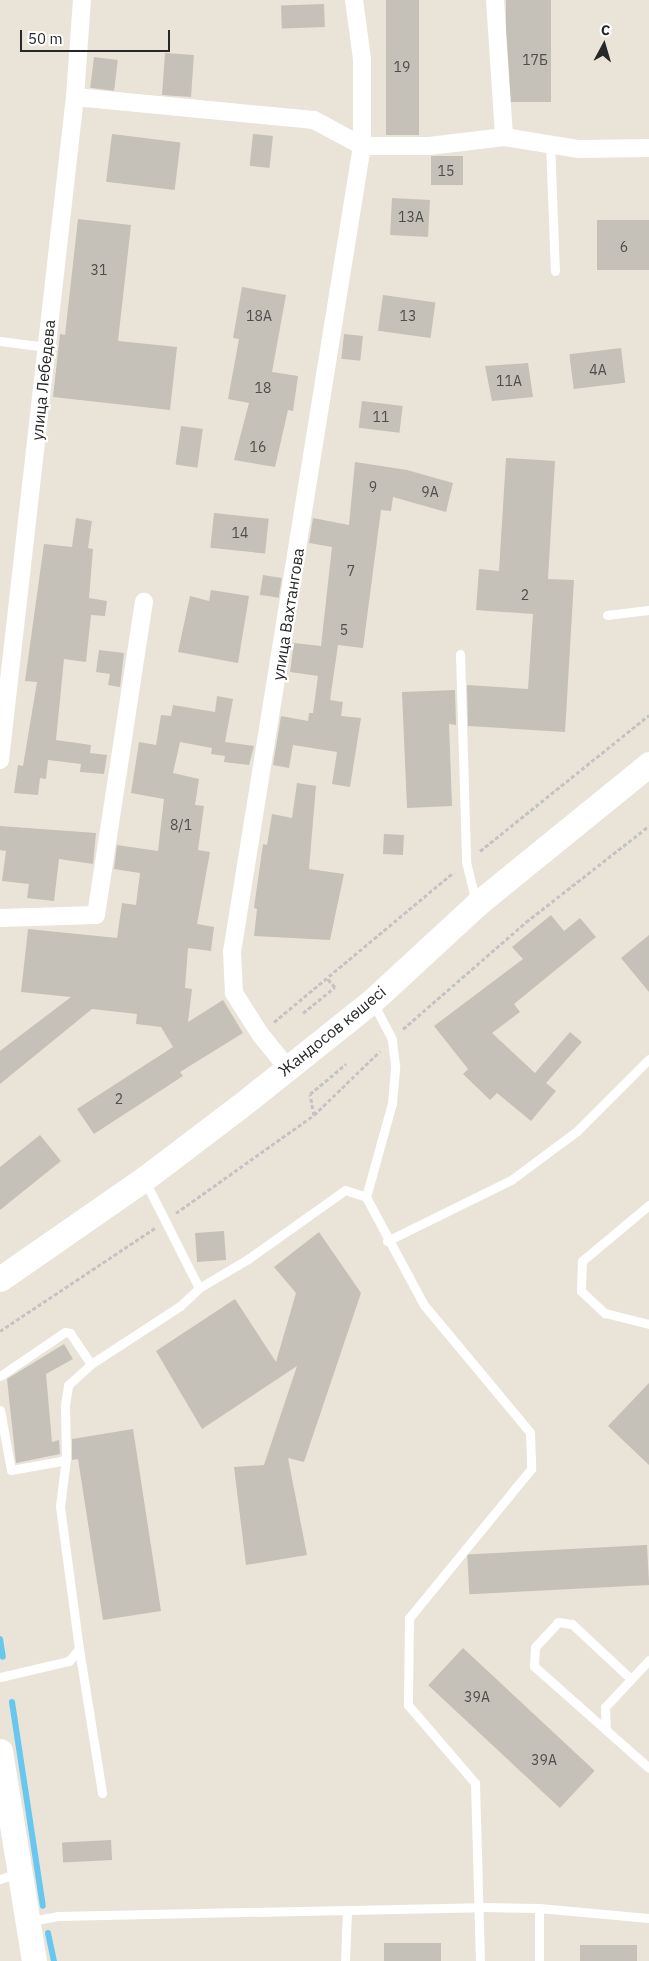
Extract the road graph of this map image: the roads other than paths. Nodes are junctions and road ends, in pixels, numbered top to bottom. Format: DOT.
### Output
graph roads {
  1 [pos="82,0"];
  2 [pos="354,0"];
  3 [pos="495,0"];
  4 [pos="75,97"];
  5 [pos="504,137"];
  6 [pos="550,142"];
  7 [pos="362,146"];
  8 [pos="649,148"];
  9 [pos="555,272"];
  10 [pos="0,341"];
  11 [pos="47,347"];
  12 [pos="144,602"];
  13 [pos="649,610"];
  14 [pos="607,615"];
  15 [pos="460,654"];
  16 [pos="0,760"];
  17 [pos="649,764"];
  18 [pos="477,904"];
  19 [pos="0,918"];
  20 [pos="372,1001"];
  21 [pos="649,1059"];
  22 [pos="286,1066"];
  23 [pos="144,1179"];
  24 [pos="366,1197"];
  25 [pos="649,1205"];
  26 [pos="387,1241"];
  27 [pos="0,1278"];
  28 [pos="199,1288"];
  29 [pos="649,1324"];
  30 [pos="91,1364"];
  31 [pos="0,1376"];
  32 [pos="0,1410"];
  33 [pos="66,1458"];
  34 [pos="80,1649"];
  35 [pos="649,1660"];
  36 [pos="0,1677"];
  37 [pos="631,1679"];
  38 [pos="606,1730"];
  39 [pos="0,1751"];
  40 [pos="649,1768"];
  41 [pos="102,1793"];
  42 [pos="10,1876"];
  43 [pos="480,1907"];
  44 [pos="539,1908"];
  45 [pos="347,1911"];
  46 [pos="649,1918"];
  47 [pos="28,1921"];
  48 [pos="34,1961"];
  49 [pos="345,1961"];
  50 [pos="480,1961"];
  51 [pos="539,1961"];
  1 -- 4 [label="street, улица Лебедева"];
  2 -- 7 [label="street, улица Вахтангова"];
  3 -- 5 [label="street"];
  4 -- 7 [label="street"];
  4 -- 11 [label="street, улица Лебедева"];
  5 -- 6 [label="street"];
  5 -- 7 [label="street"];
  6 -- 8 [label="street"];
  6 -- 9 [label="lane"];
  7 -- 22 [label="street, улица Вахтангова"];
  10 -- 11 [label="lane"];
  11 -- 16 [label="street, улица Лебедева"];
  12 -- 19 [label="street"];
  13 -- 14 [label="lane"];
  15 -- 18 [label="lane"];
  17 -- 18 [label="main road, Жандосов көшесі"];
  18 -- 20 [label="main road, Жандосов көшесі"];
  20 -- 22 [label="main road, Жандосов көшесі"];
  20 -- 24 [label="lane"];
  21 -- 26 [label="lane"];
  22 -- 23 [label="main road, Жандосов көшесі"];
  23 -- 27 [label="main road, Жандосов көшесі"];
  23 -- 28 [label="lane"];
  24 -- 26 [label="lane"];
  24 -- 28 [label="lane"];
  25 -- 29 [label="lane"];
  26 -- 43 [label="lane"];
  28 -- 30 [label="lane"];
  30 -- 31 [label="lane"];
  30 -- 33 [label="lane"];
  32 -- 33 [label="lane"];
  33 -- 34 [label="lane"];
  34 -- 36 [label="lane"];
  34 -- 41 [label="lane"];
  35 -- 37 [label="lane"];
  37 -- 38 [label="lane"];
  37 -- 38 [label="lane"];
  38 -- 40 [label="lane"];
  39 -- 42 [label="main road"];
  42 -- 47 [label="main road"];
  43 -- 44 [label="lane"];
  43 -- 45 [label="lane"];
  43 -- 50 [label="lane"];
  44 -- 46 [label="lane"];
  44 -- 51 [label="lane"];
  45 -- 47 [label="lane"];
  45 -- 49 [label="lane"];
  47 -- 48 [label="main road"];
}
